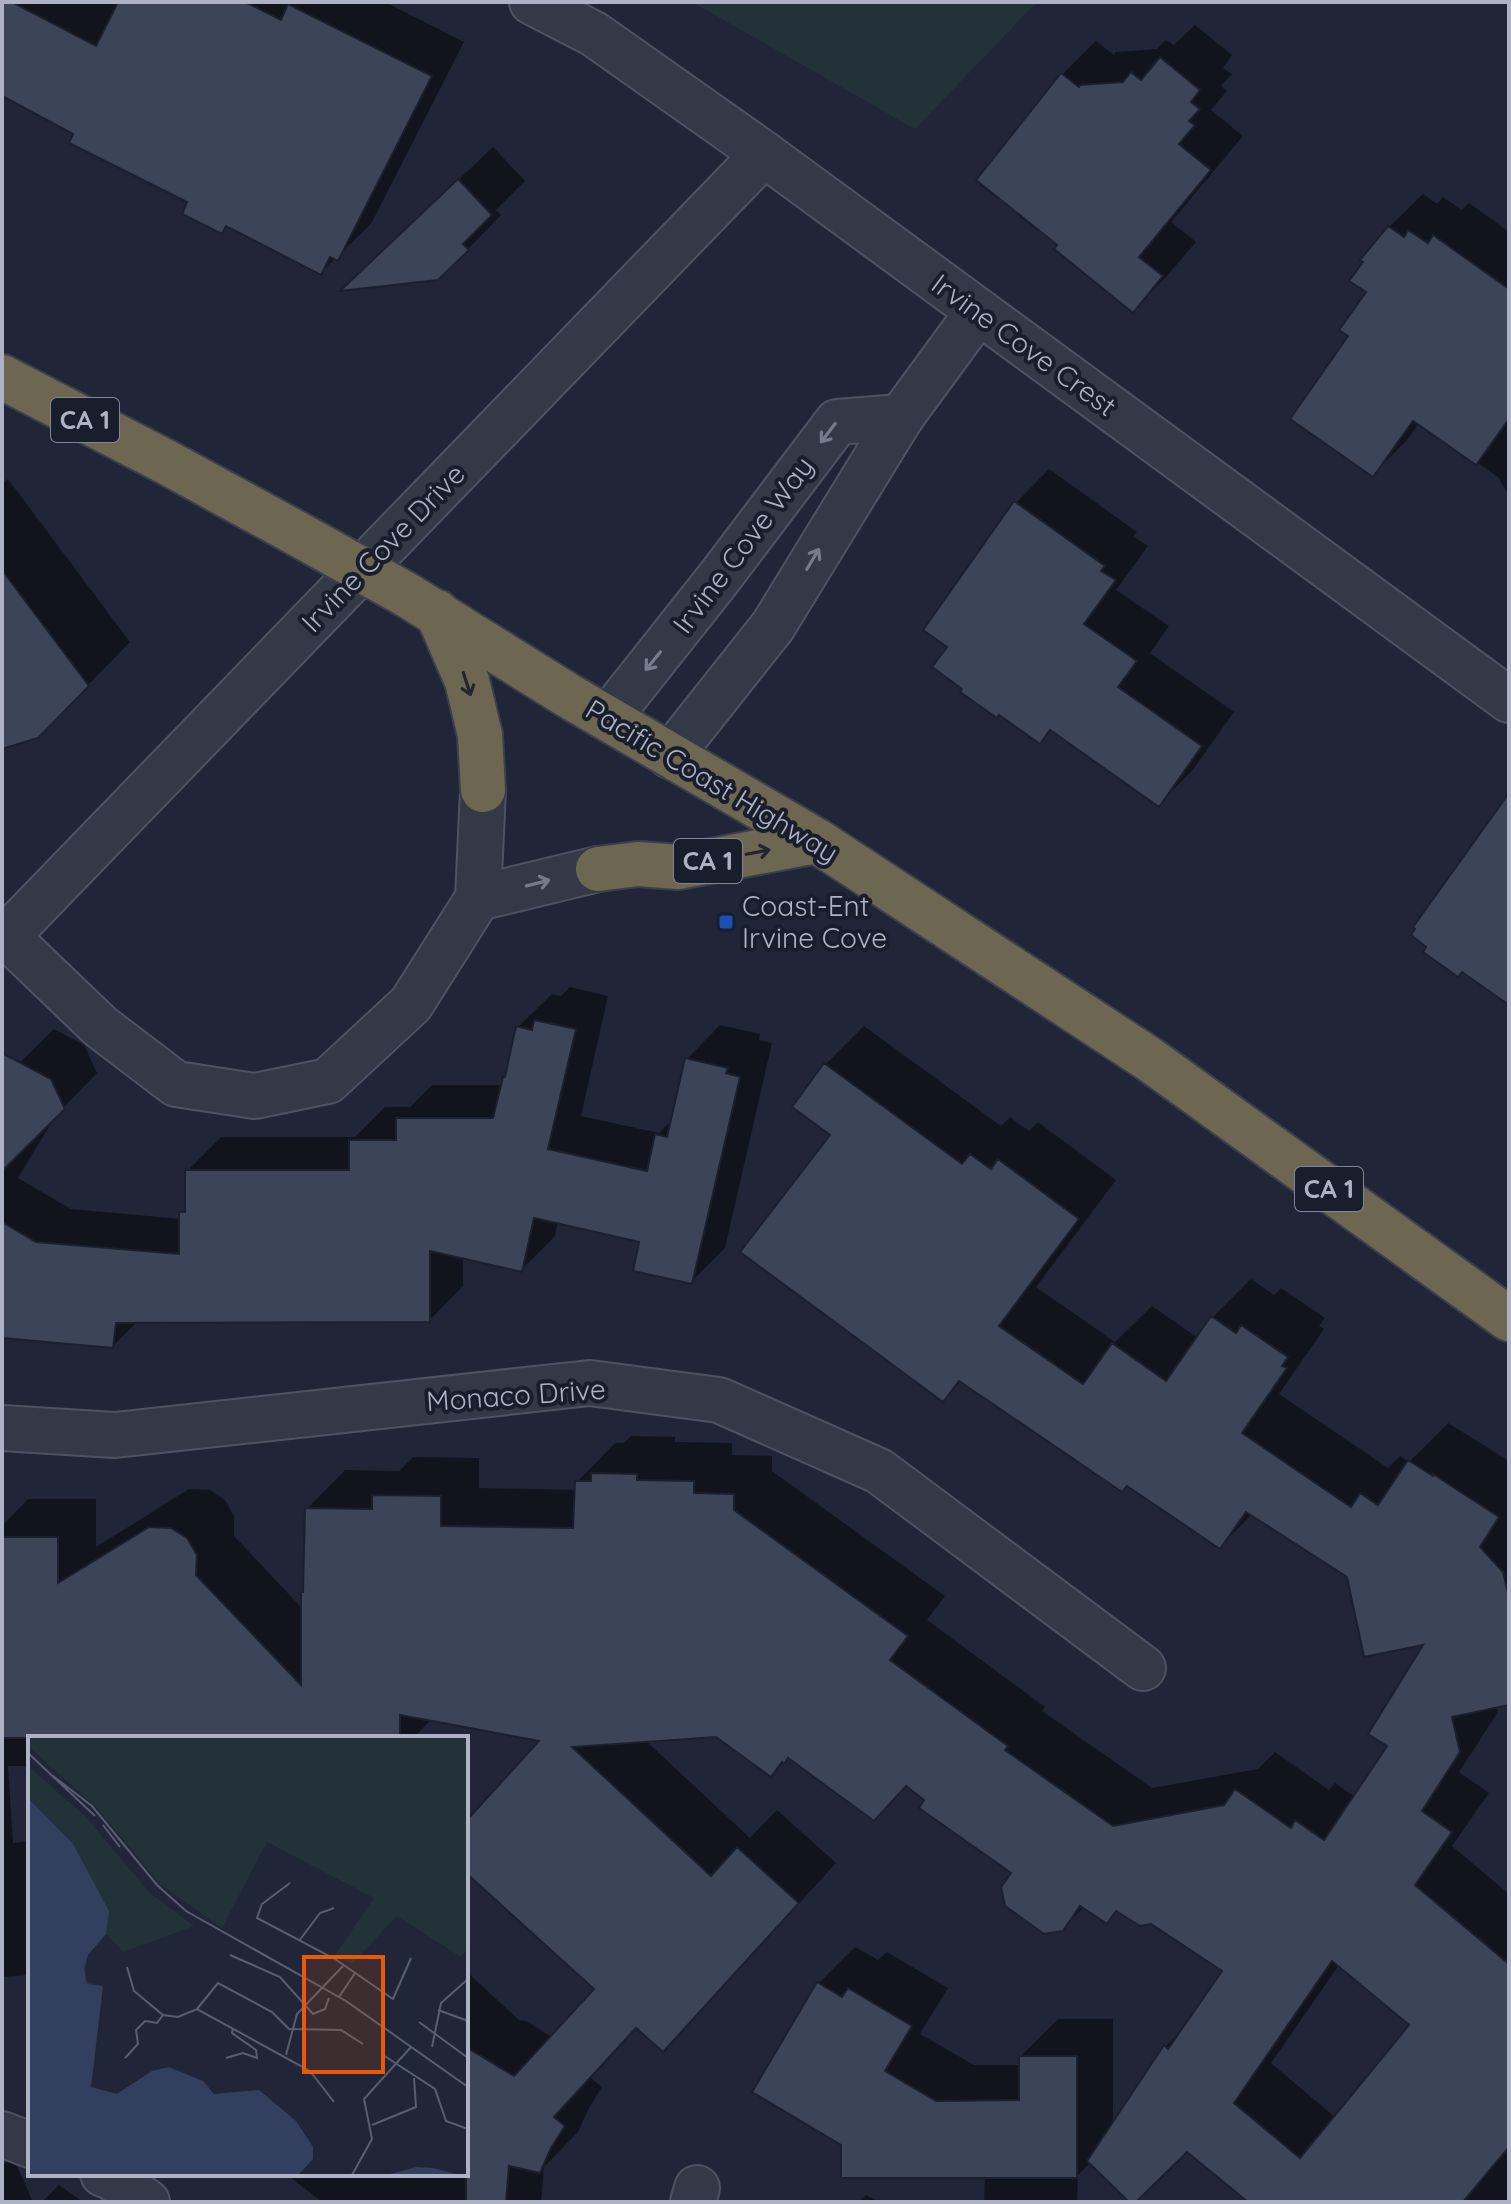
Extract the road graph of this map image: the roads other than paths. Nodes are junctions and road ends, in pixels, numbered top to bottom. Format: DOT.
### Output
graph roads {
  1 [pos="532,2"];
  2 [pos="764,154"];
  3 [pos="978,312"];
  4 [pos="2,377"];
  5 [pos="901,417"];
  6 [pos="422,604"];
  7 [pos="1509,700"];
  8 [pos="608,718"];
  9 [pos="670,756"];
  10 [pos="483,790"];
  11 [pos="817,841"];
  12 [pos="598,869"];
  13 [pos="478,898"];
  14 [pos="3,937"];
  15 [pos="1509,1319"];
  16 [pos="2,1428"];
  17 [pos="1143,1668"];
  18 [pos="2,2134"];
  19 [pos="28,2144"];
  20 [pos="108,2176"];
  21 [pos="147,2202"];
  1 -- 2 [label="street, Irvine Cove Crest"];
  2 -- 3 [label="street, Irvine Cove Crest"];
  2 -- 14 [label="street, Irvine Cove Drive"];
  3 -- 5 [label="street, Irvine Cove Way"];
  3 -- 7 [label="street, Irvine Cove Crest"];
  4 -- 6 [label="highway, Pacific Coast Highway / CA 1, bridge"];
  5 -- 8 [label="street, Irvine Cove Way, one-way"];
  9 -- 5 [label="street, Irvine Cove Way, one-way"];
  6 -- 8 [label="highway, Pacific Coast Highway / CA 1"];
  6 -- 10 [label="highway, one-way"];
  8 -- 9 [label="highway, Pacific Coast Highway / CA 1"];
  9 -- 11 [label="highway, Pacific Coast Highway / CA 1"];
  10 -- 13 [label="street"];
  12 -- 11 [label="highway, CA 1, one-way"];
  11 -- 15 [label="highway, Pacific Coast Highway / CA 1"];
  13 -- 12 [label="street, CA 1, one-way"];
  13 -- 14 [label="street"];
  16 -- 17 [label="street, Monaco Drive"];
  18 -- 19 [label="street"];
  20 -- 21 [label="street"];
}
